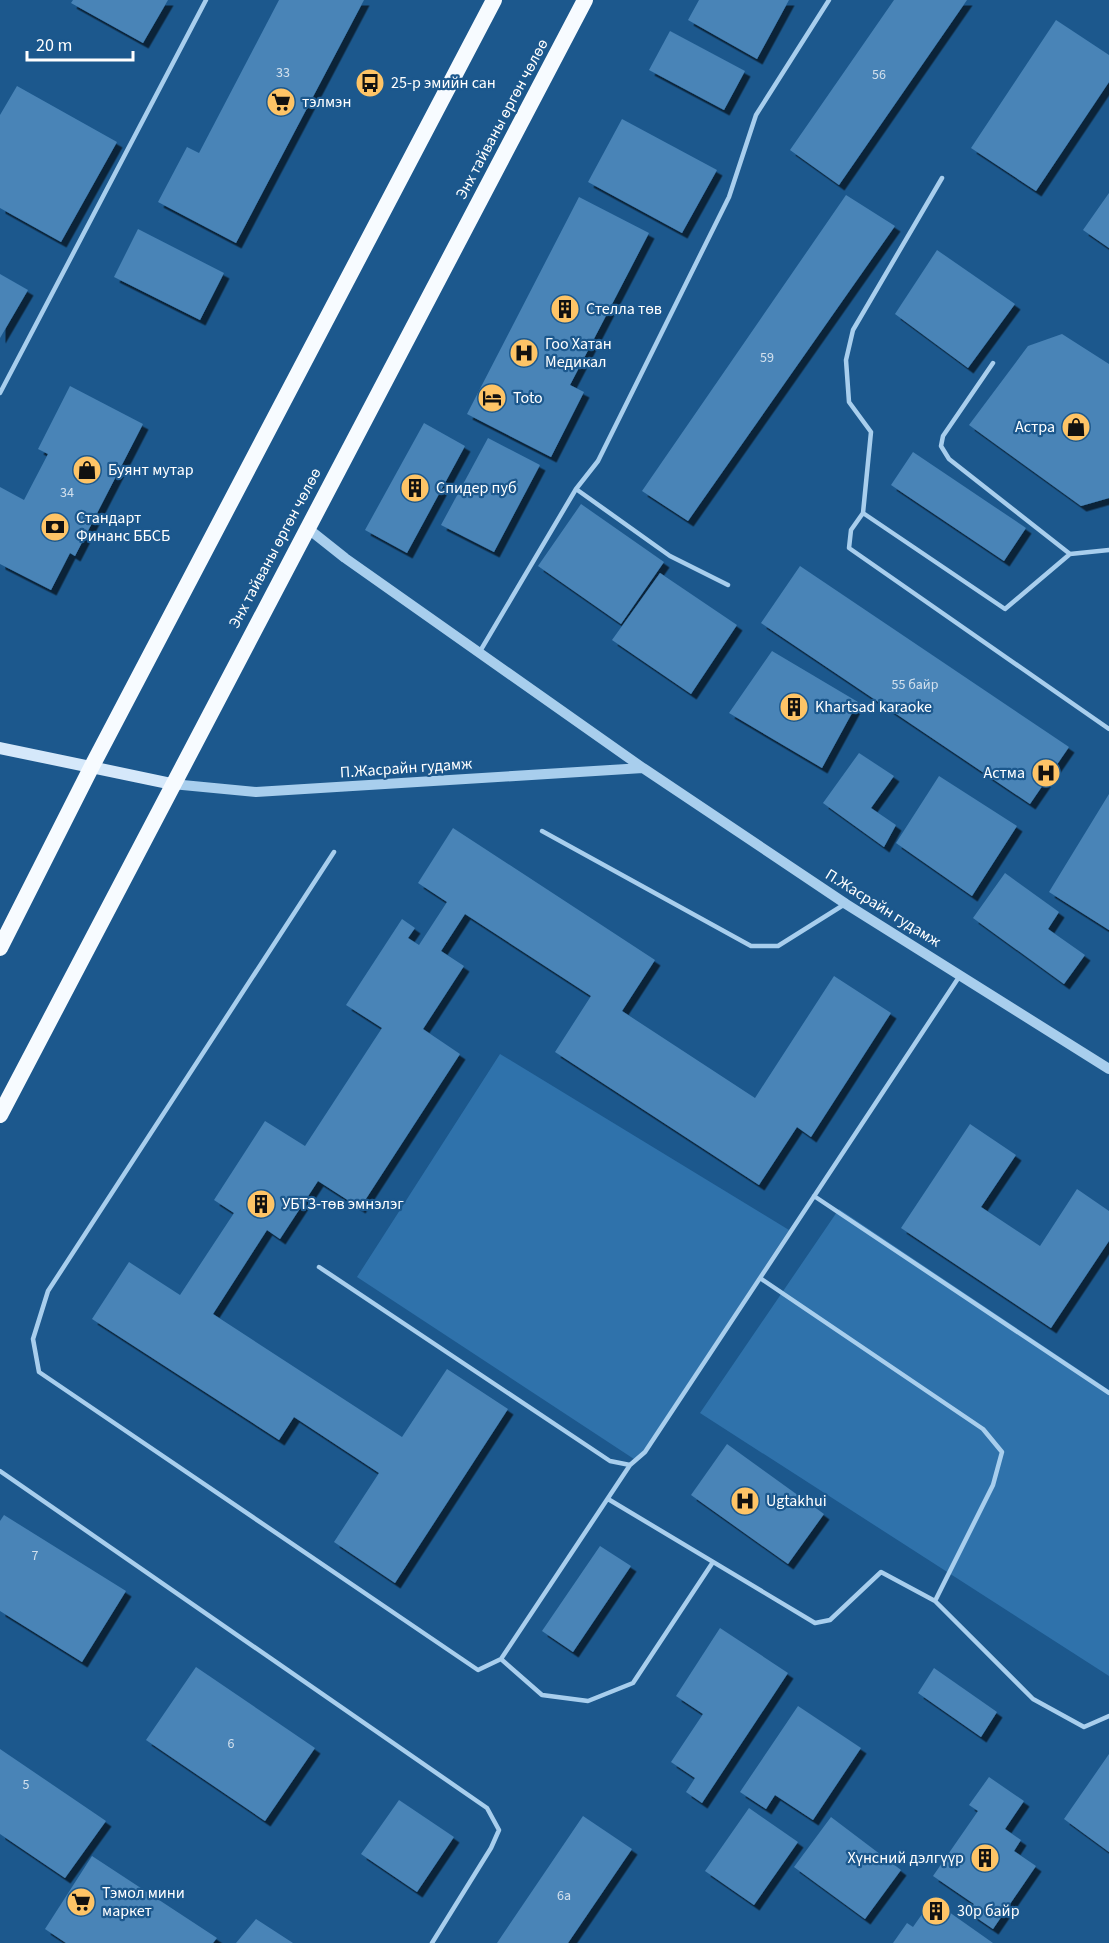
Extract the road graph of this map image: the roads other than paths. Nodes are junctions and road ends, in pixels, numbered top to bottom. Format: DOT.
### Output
graph roads {
  1 [pos="206,0"];
  2 [pos="494,0"];
  3 [pos="585,0"];
  4 [pos="828,0"];
  5 [pos="942,178"];
  6 [pos="993,363"];
  7 [pos="0,393"];
  8 [pos="576,489"];
  9 [pos="863,513"];
  10 [pos="306,527"];
  11 [pos="1109,550"];
  12 [pos="1070,554"];
  13 [pos="728,585"];
  14 [pos="479,653"];
  15 [pos="1109,729"];
  16 [pos="0,748"];
  17 [pos="92,766"];
  18 [pos="642,768"];
  19 [pos="172,784"];
  20 [pos="542,831"];
  21 [pos="334,852"];
  22 [pos="846,904"];
  23 [pos="1,937"];
  24 [pos="961,974"];
  25 [pos="1109,1069"];
  26 [pos="0,1115"];
  27 [pos="814,1196"];
  28 [pos="319,1267"];
  29 [pos="760,1278"];
  30 [pos="1109,1393"];
  31 [pos="630,1465"];
  32 [pos="0,1471"];
  33 [pos="608,1499"];
  34 [pos="713,1562"];
  35 [pos="935,1600"];
  36 [pos="501,1659"];
  37 [pos="1109,1716"];
  38 [pos="432,1943"];
  1 -- 7 [label="lane"];
  2 -- 17 [label="highway"];
  3 -- 10 [label="highway, Энх тайваны өргөн чөлөө"];
  4 -- 8 [label="lane"];
  5 -- 9 [label="lane"];
  6 -- 12 [label="lane"];
  8 -- 13 [label="lane"];
  8 -- 14 [label="lane"];
  9 -- 12 [label="lane"];
  9 -- 15 [label="lane"];
  10 -- 14 [label="street, П.Жасрайн гудамж"];
  10 -- 19 [label="highway, Энх тайваны өргөн чөлөө"];
  11 -- 12 [label="lane"];
  14 -- 18 [label="street, П.Жасрайн гудамж"];
  16 -- 17 [label="main road"];
  17 -- 19 [label="main road"];
  17 -- 23 [label="highway"];
  18 -- 19 [label="street, П.Жасрайн гудамж"];
  18 -- 22 [label="street, П.Жасрайн гудамж"];
  19 -- 26 [label="highway, Энх тайваны өргөн чөлөө"];
  20 -- 22 [label="lane"];
  21 -- 36 [label="lane"];
  22 -- 24 [label="street, П.Жасрайн гудамж"];
  24 -- 25 [label="street, П.Жасрайн гудамж"];
  24 -- 27 [label="lane"];
  27 -- 29 [label="lane"];
  27 -- 30 [label="lane"];
  28 -- 31 [label="lane"];
  29 -- 31 [label="lane"];
  29 -- 35 [label="lane"];
  31 -- 33 [label="lane"];
  32 -- 38 [label="lane"];
  33 -- 34 [label="lane"];
  33 -- 36 [label="lane"];
  34 -- 35 [label="lane"];
  34 -- 36 [label="lane"];
  35 -- 37 [label="lane"];
}
